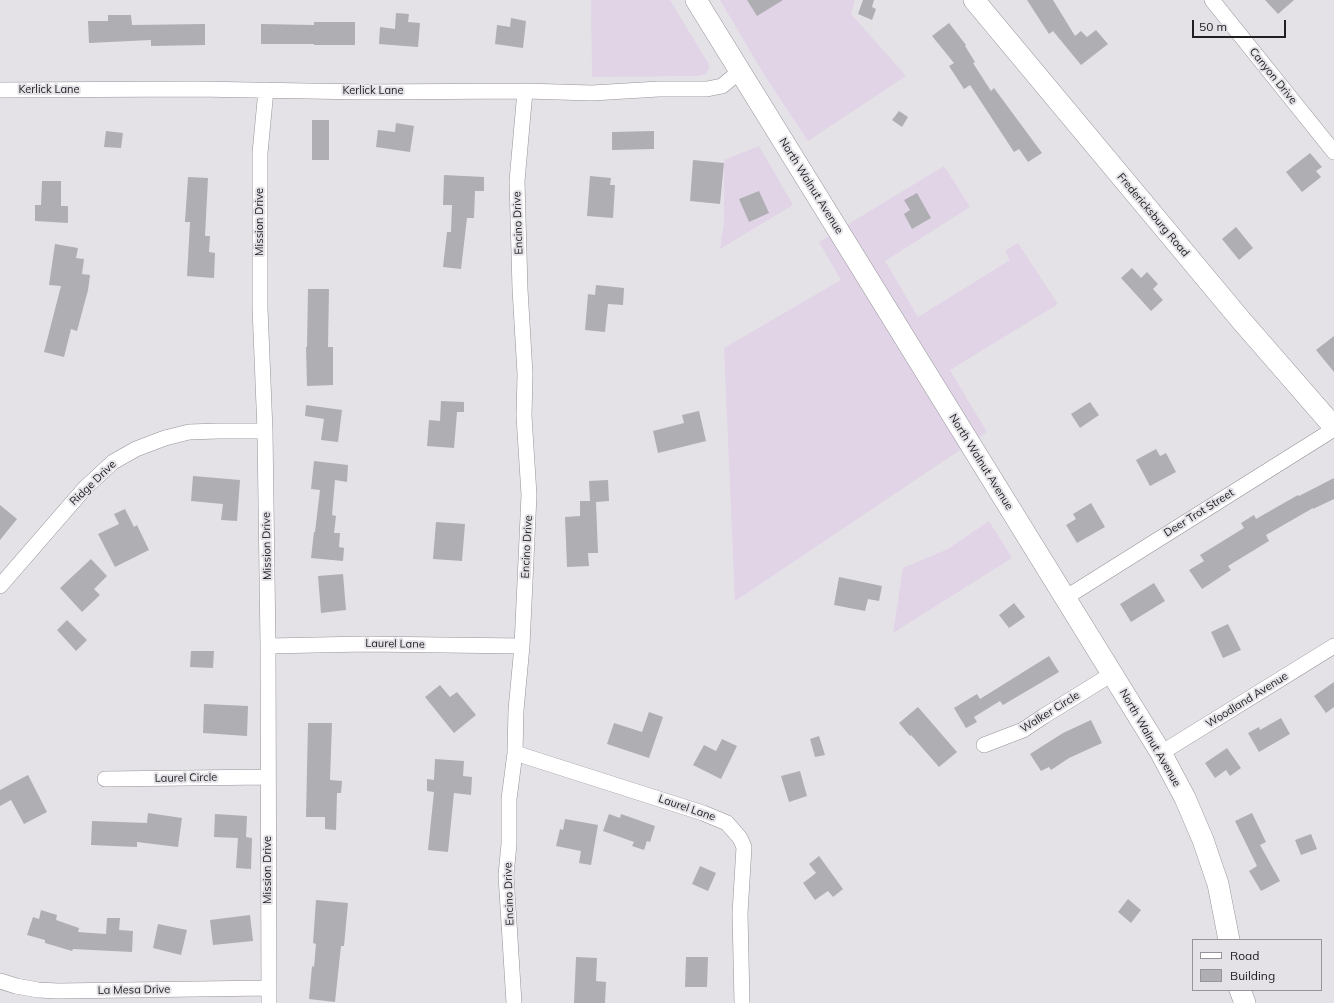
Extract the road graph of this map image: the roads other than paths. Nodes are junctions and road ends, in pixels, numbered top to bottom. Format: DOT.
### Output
graph roads {
  1 [pos="696,0"];
  2 [pos="974,0"];
  3 [pos="1212,0"];
  4 [pos="740,71"];
  5 [pos="0,90"];
  6 [pos="266,90"];
  7 [pos="525,91"];
  8 [pos="1334,152"];
  9 [pos="1334,428"];
  10 [pos="265,431"];
  11 [pos="0,586"];
  12 [pos="1065,598"];
  13 [pos="268,646"];
  14 [pos="522,646"];
  15 [pos="1334,646"];
  16 [pos="1112,674"];
  17 [pos="984,745"];
  18 [pos="515,753"];
  19 [pos="1161,753"];
  20 [pos="268,777"];
  21 [pos="105,779"];
  22 [pos="1230,939"];
  23 [pos="0,981"];
  24 [pos="268,988"];
  25 [pos="1234,991"];
  26 [pos="1240,991"];
  27 [pos="269,1003"];
  28 [pos="514,1003"];
  29 [pos="742,1003"];
  30 [pos="1233,1003"];
  31 [pos="1245,1003"];
  1 -- 4 [label="main road, North Walnut Avenue"];
  2 -- 9 [label="main road, Fredericksburg Road"];
  3 -- 8 [label="street, Canyon Drive"];
  4 -- 7 [label="street, Kerlick Lane"];
  4 -- 12 [label="main road, North Walnut Avenue"];
  5 -- 6 [label="street, Kerlick Lane"];
  6 -- 7 [label="street, Kerlick Lane"];
  6 -- 10 [label="street, Mission Drive"];
  7 -- 14 [label="street, Encino Drive"];
  9 -- 12 [label="street, Deer Trot Street"];
  10 -- 11 [label="street, Ridge Drive"];
  10 -- 13 [label="street, Mission Drive"];
  12 -- 16 [label="main road, North Walnut Avenue"];
  13 -- 14 [label="street, Laurel Lane"];
  13 -- 20 [label="street, Mission Drive"];
  14 -- 18 [label="street, Encino Drive"];
  15 -- 19 [label="street, Woodland Avenue"];
  16 -- 17 [label="street, Walker Circle"];
  16 -- 19 [label="main road, North Walnut Avenue"];
  18 -- 28 [label="street, Encino Drive"];
  18 -- 29 [label="street, Laurel Lane"];
  19 -- 22 [label="main road, North Walnut Avenue"];
  20 -- 21 [label="street, Laurel Circle"];
  20 -- 24 [label="street, Mission Drive"];
  23 -- 24 [label="street, La Mesa Drive"];
  24 -- 27 [label="street, Mission Drive"];
  25 -- 30 [label="main road"];
  26 -- 31 [label="main road"];
}
